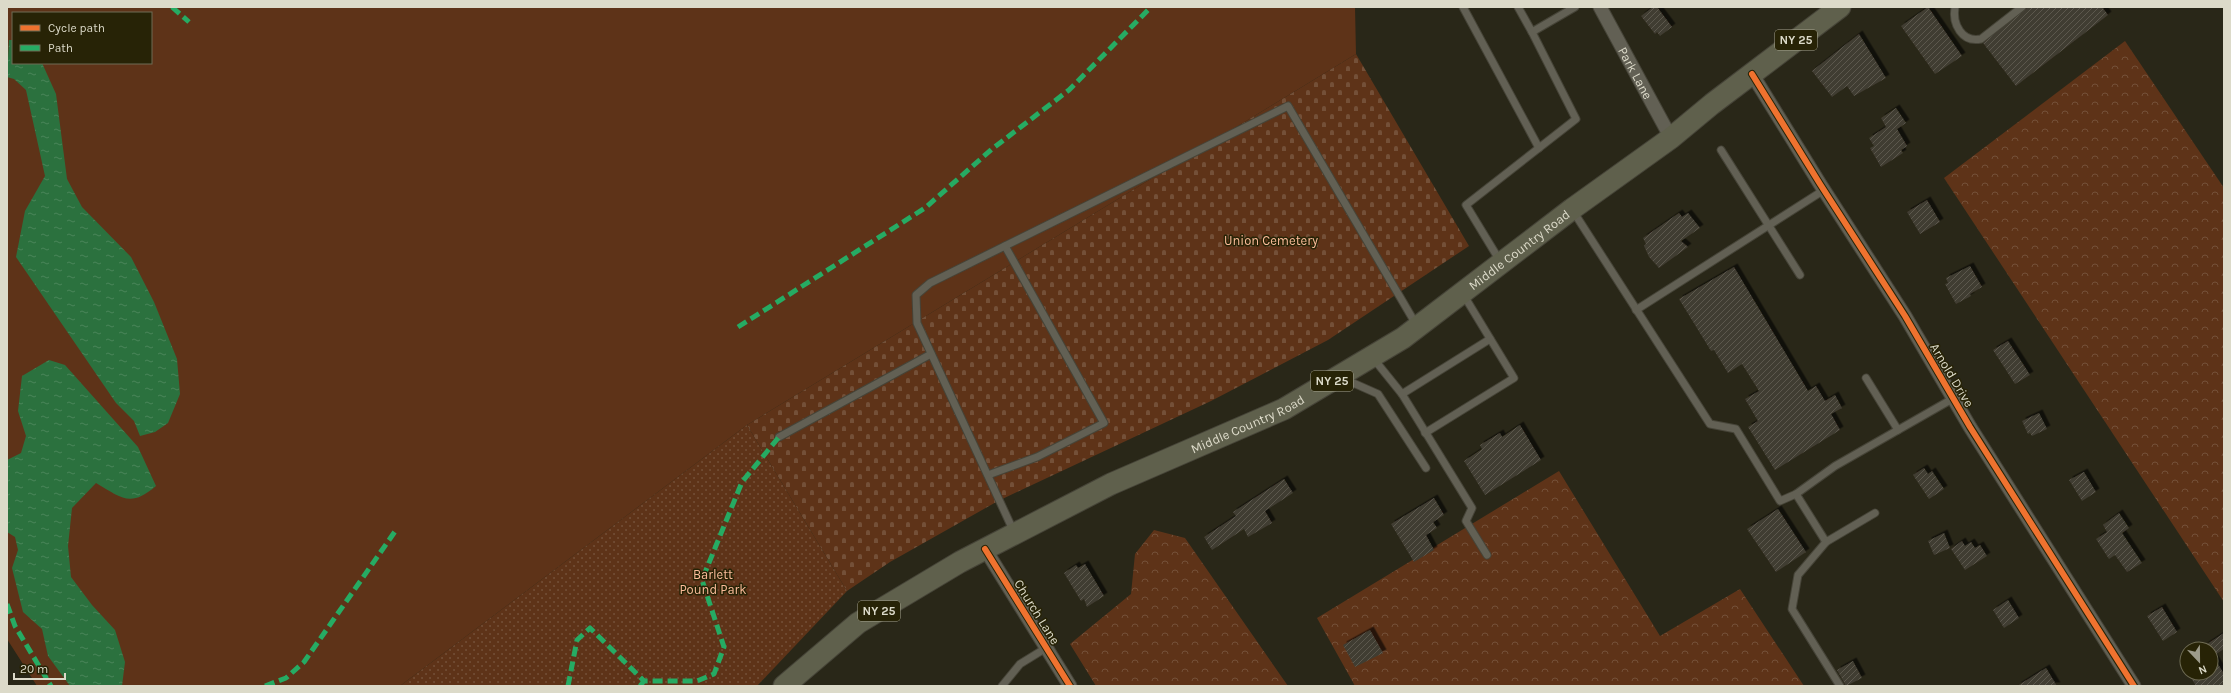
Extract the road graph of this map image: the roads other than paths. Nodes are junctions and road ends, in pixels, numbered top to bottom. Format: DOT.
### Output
graph roads {
  1 [pos="1464,7"];
  2 [pos="1518,7"];
  3 [pos="1575,7"];
  4 [pos="1600,7"];
  5 [pos="1840,7"];
  6 [pos="1955,7"];
  7 [pos="2022,7"];
  8 [pos="1532,32"];
  9 [pos="1752,74"];
  10 [pos="1671,138"];
  11 [pos="1539,148"];
  12 [pos="1721,150"];
  13 [pos="1824,190"];
  14 [pos="1572,209"];
  15 [pos="1768,226"];
  16 [pos="1005,246"];
  17 [pos="1501,263"];
  18 [pos="1800,275"];
  19 [pos="1462,292"];
  20 [pos="1636,310"];
  21 [pos="1417,327"];
  22 [pos="1490,340"];
  23 [pos="931,354"];
  24 [pos="1372,356"];
  25 [pos="1339,377"];
  26 [pos="1866,378"];
  27 [pos="1402,394"];
  28 [pos="1954,398"];
  29 [pos="1898,430"];
  30 [pos="1425,433"];
  31 [pos="779,437"];
  32 [pos="1426,468"];
  33 [pos="988,475"];
  34 [pos="1796,494"];
  35 [pos="1875,513"];
  36 [pos="1015,534"];
  37 [pos="1826,542"];
  38 [pos="985,549"];
  39 [pos="1487,555"];
  40 [pos="1046,648"];
  41 [pos="793,683"];
  42 [pos="1002,686"];
  43 [pos="1070,686"];
  44 [pos="1840,686"];
  45 [pos="2134,686"];
  1 -- 11 [label="lane"];
  2 -- 8 [label="lane"];
  3 -- 8 [label="lane"];
  4 -- 10 [label="street, Park Lane"];
  5 -- 9 [label="main road, Middle Country Road / NY 25"];
  6 -- 7 [label="lane"];
  8 -- 11 [label="lane"];
  9 -- 10 [label="main road, Middle Country Road / NY 25"];
  9 -- 13 [label="street, Arnold Drive"];
  10 -- 14 [label="main road, Middle Country Road / NY 25"];
  11 -- 17 [label="lane"];
  12 -- 15 [label="lane"];
  13 -- 15 [label="lane"];
  13 -- 28 [label="street, Arnold Drive"];
  14 -- 17 [label="main road, Middle Country Road / NY 25"];
  14 -- 20 [label="lane"];
  15 -- 18 [label="lane"];
  15 -- 20 [label="lane"];
  16 -- 21 [label="lane"];
  16 -- 23 [label="lane"];
  16 -- 33 [label="lane"];
  17 -- 19 [label="main road, Middle Country Road / NY 25"];
  19 -- 21 [label="main road, Middle Country Road / NY 25"];
  19 -- 22 [label="lane"];
  20 -- 34 [label="lane"];
  21 -- 24 [label="main road, Middle Country Road / NY 25"];
  22 -- 27 [label="lane"];
  22 -- 30 [label="lane"];
  23 -- 31 [label="lane"];
  23 -- 33 [label="lane"];
  24 -- 25 [label="main road, Middle Country Road / NY 25"];
  24 -- 27 [label="lane"];
  25 -- 32 [label="lane"];
  25 -- 36 [label="main road, Middle Country Road / NY 25"];
  26 -- 29 [label="lane"];
  27 -- 30 [label="lane"];
  28 -- 29 [label="lane"];
  28 -- 45 [label="street, Arnold Drive"];
  29 -- 34 [label="lane"];
  30 -- 39 [label="lane"];
  33 -- 36 [label="lane"];
  34 -- 37 [label="lane"];
  35 -- 37 [label="lane"];
  36 -- 38 [label="main road, Middle Country Road / NY 25"];
  37 -- 44 [label="lane"];
  38 -- 40 [label="street, Church Lane"];
  38 -- 41 [label="main road, Middle Country Road / NY 25"];
  40 -- 42 [label="lane"];
  40 -- 43 [label="street, Church Lane"];
}
